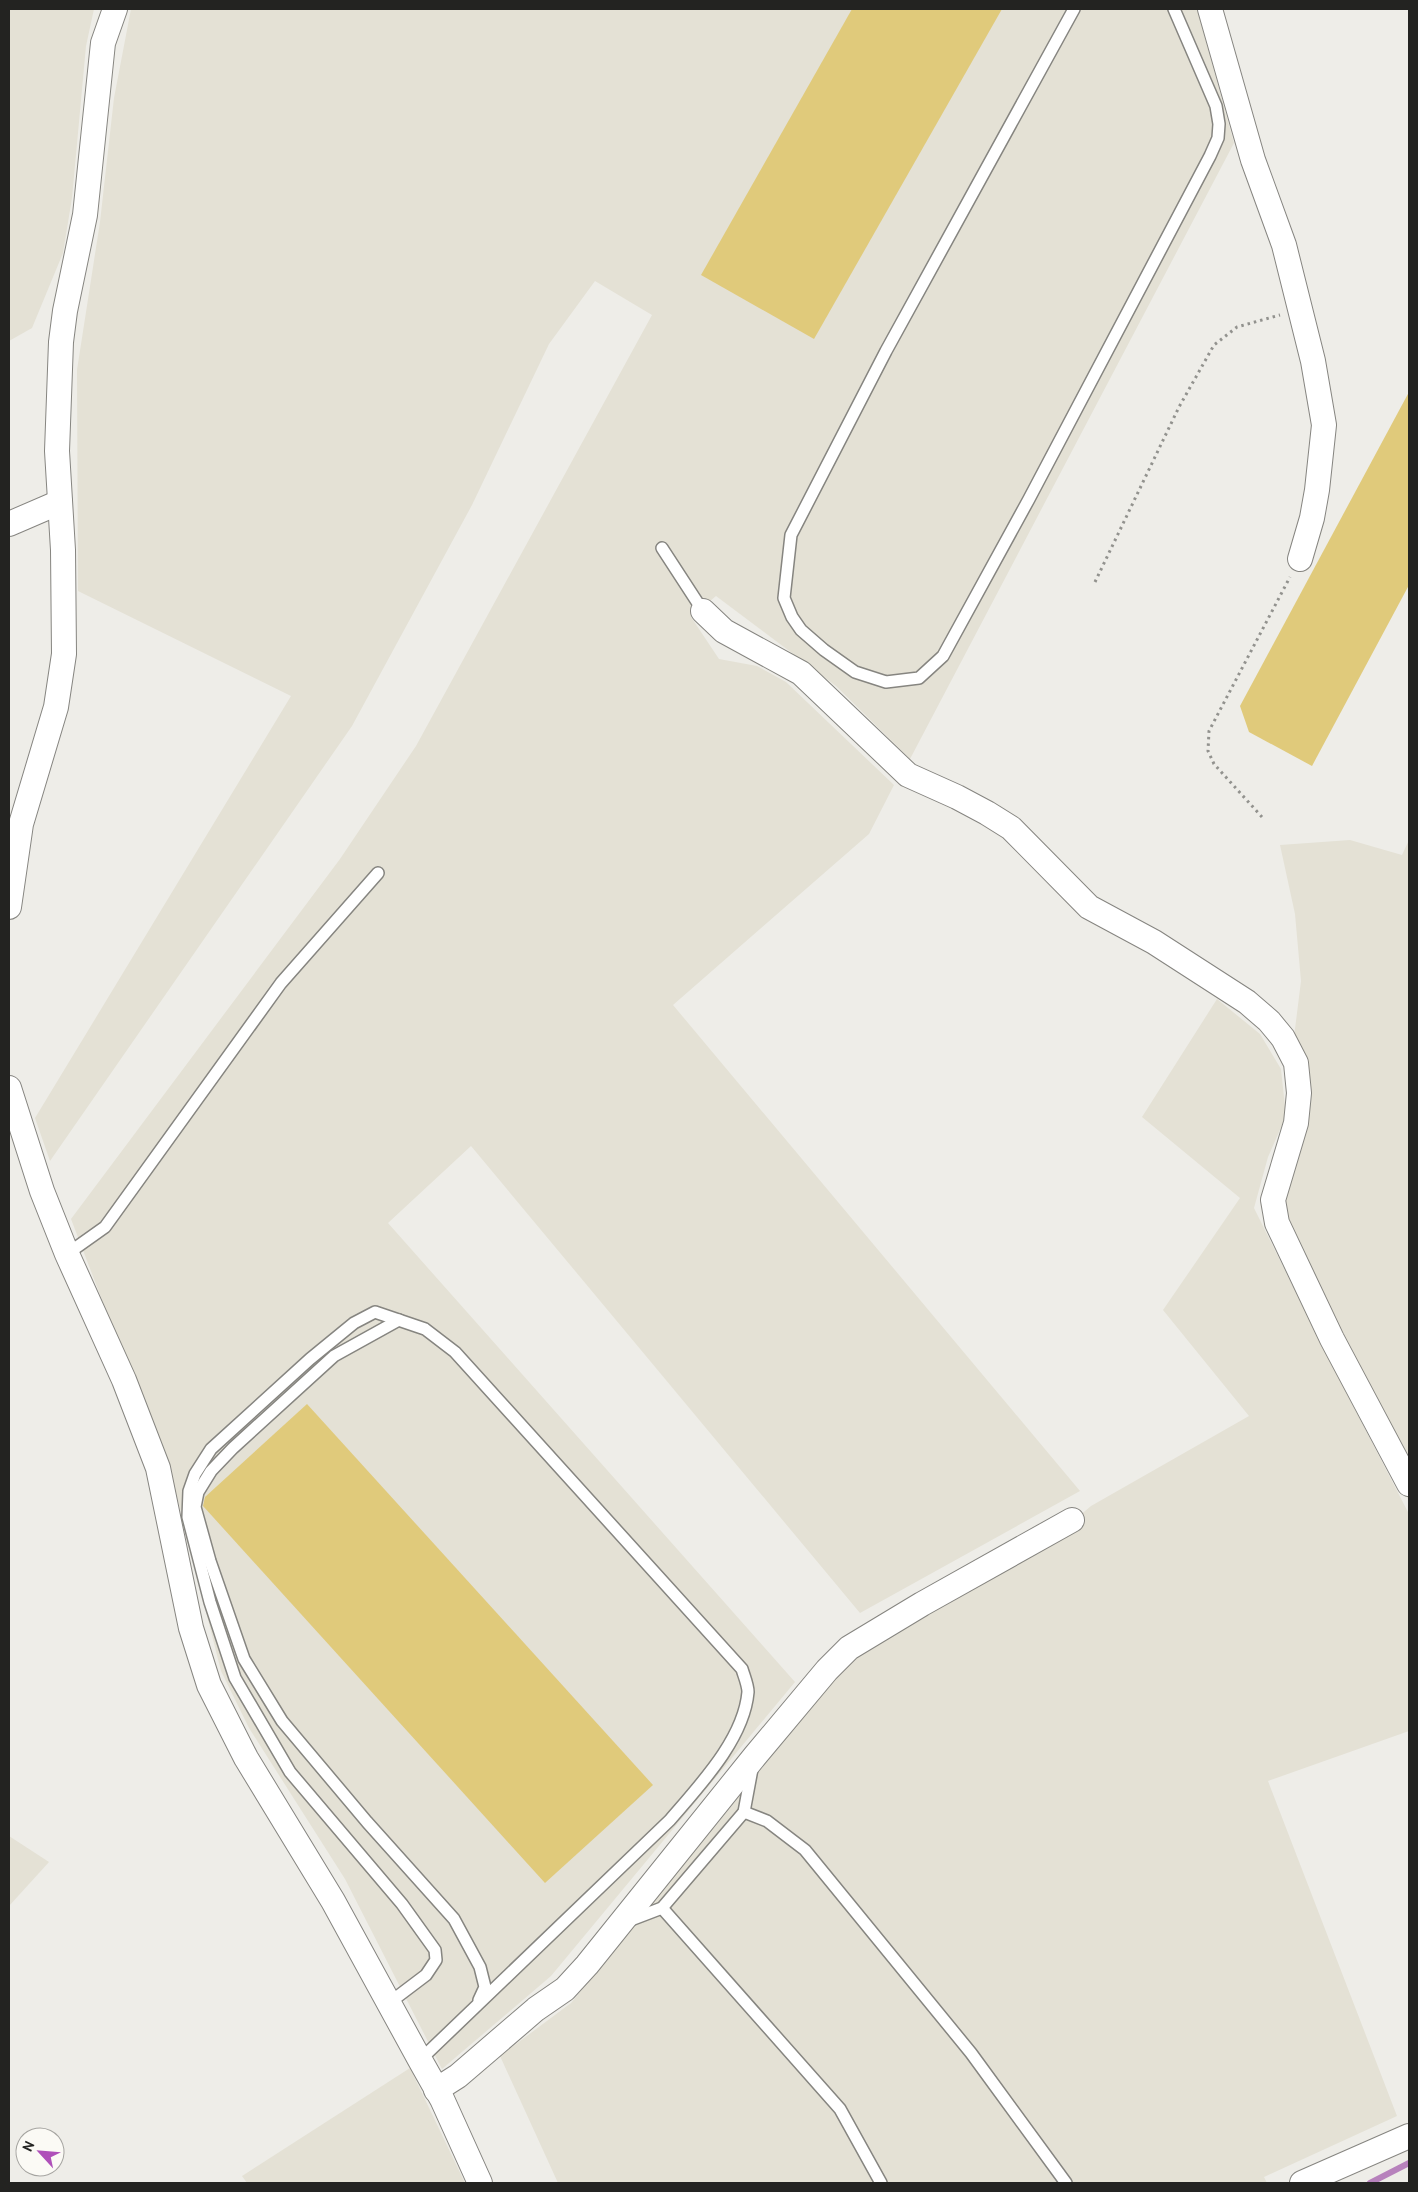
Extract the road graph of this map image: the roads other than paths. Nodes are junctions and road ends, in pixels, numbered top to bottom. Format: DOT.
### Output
graph roads {
  1 [pos="115,9"];
  2 [pos="1074,9"];
  3 [pos="1174,9"];
  4 [pos="1210,9"];
  5 [pos="60,502"];
  6 [pos="9,524"];
  7 [pos="662,548"];
  8 [pos="1300,559"];
  9 [pos="703,611"];
  10 [pos="378,873"];
  11 [pos="9,907"];
  12 [pos="9,1088"];
  13 [pos="67,1254"];
  14 [pos="399,1320"];
  15 [pos="1409,1484"];
  16 [pos="1072,1520"];
  17 [pos="754,1756"];
  18 [pos="744,1812"];
  19 [pos="662,1908"];
  20 [pos="618,1926"];
  21 [pos="479,2002"];
  22 [pos="389,2003"];
  23 [pos="420,2060"];
  24 [pos="436,2090"];
  25 [pos="1409,2136"];
  26 [pos="480,2183"];
  27 [pos="881,2183"];
  28 [pos="1066,2183"];
  29 [pos="1302,2183"];
  1 -- 5 [label="street"];
  2 -- 3 [label="lane"];
  4 -- 8 [label="street"];
  5 -- 6 [label="street"];
  5 -- 11 [label="street"];
  7 -- 9 [label="lane"];
  9 -- 15 [label="street"];
  10 -- 13 [label="lane"];
  12 -- 13 [label="street"];
  13 -- 22 [label="street"];
  14 -- 21 [label="lane"];
  14 -- 21 [label="lane"];
  14 -- 22 [label="lane"];
  16 -- 17 [label="street"];
  17 -- 18 [label="lane"];
  17 -- 20 [label="street"];
  18 -- 19 [label="lane"];
  18 -- 28 [label="lane"];
  19 -- 20 [label="lane"];
  19 -- 27 [label="lane"];
  20 -- 24 [label="street"];
  21 -- 23 [label="lane"];
  22 -- 23 [label="street"];
  23 -- 24 [label="street"];
  24 -- 26 [label="street"];
  25 -- 29 [label="street"];
}
